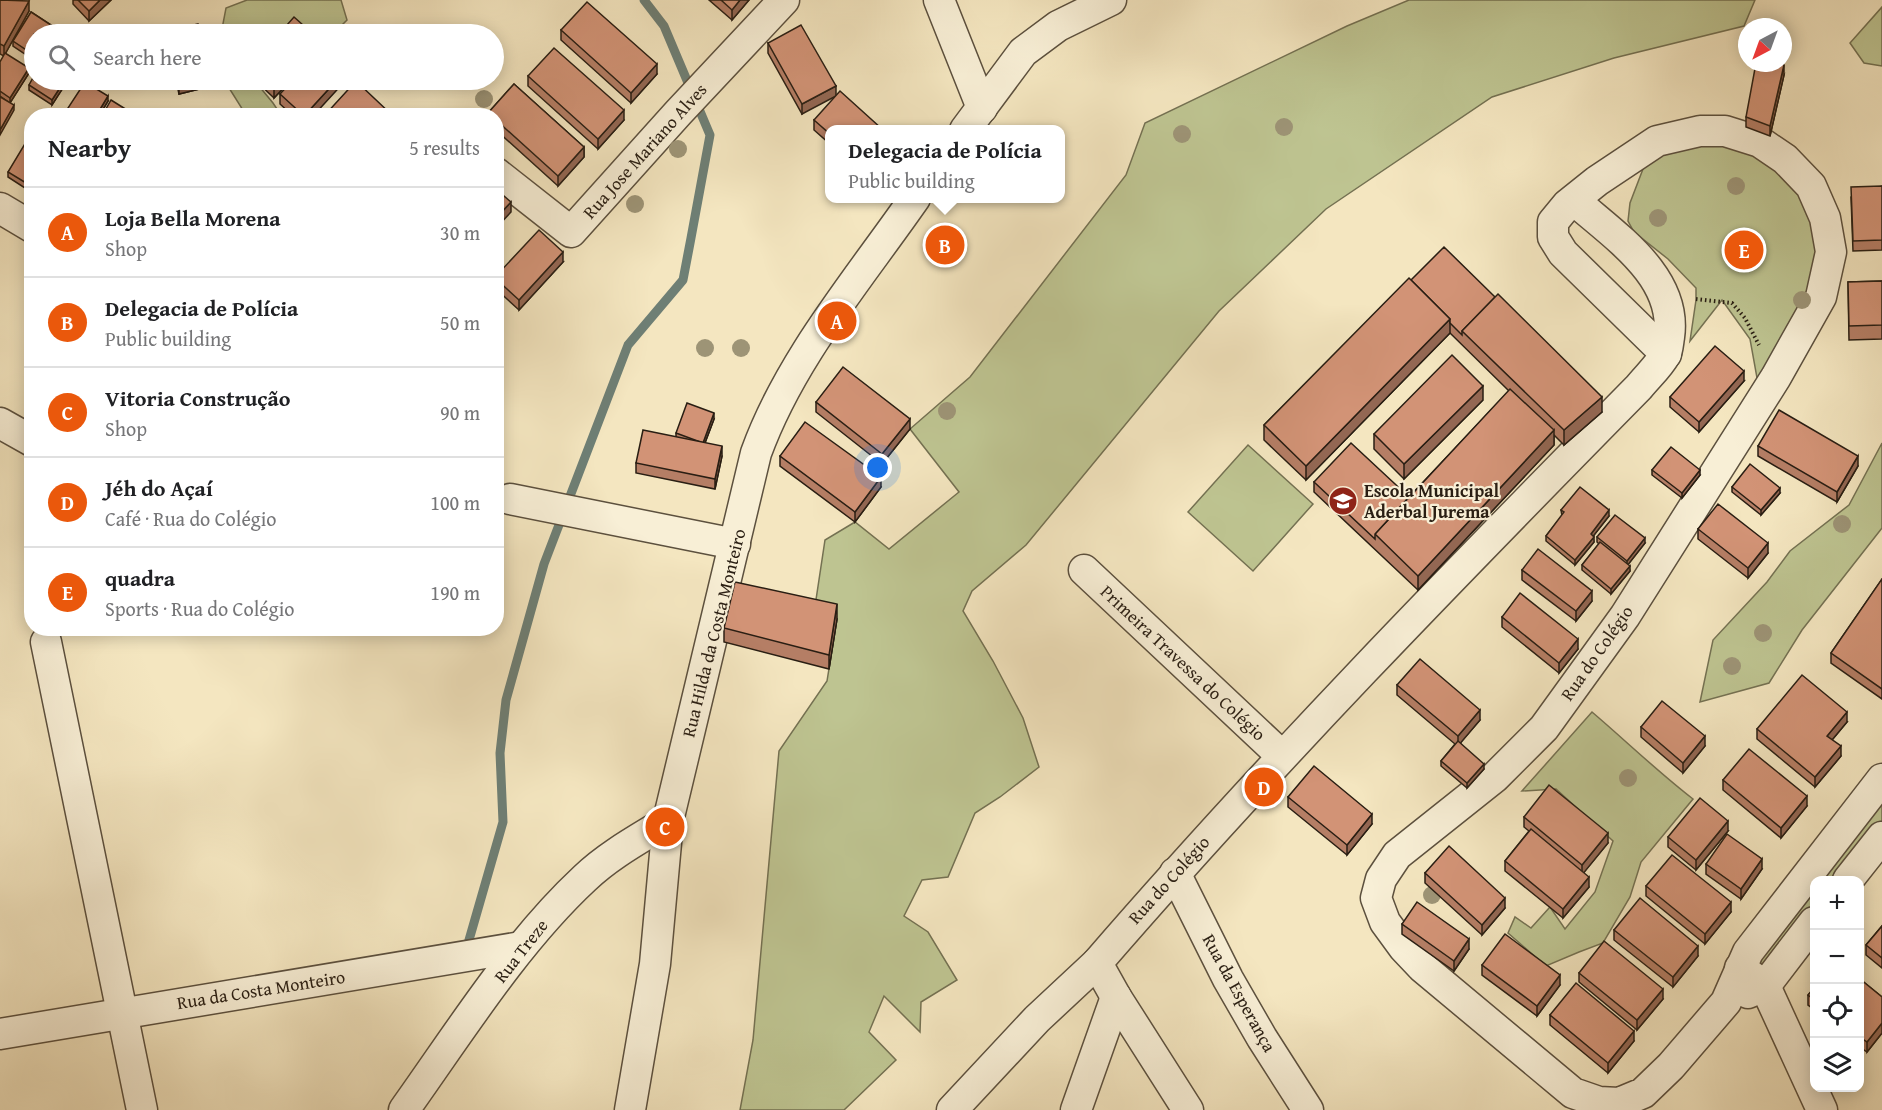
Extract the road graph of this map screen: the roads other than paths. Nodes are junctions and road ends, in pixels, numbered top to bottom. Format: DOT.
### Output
graph roads {
  1 [pos="784,0"];
  2 [pos="939,0"];
  3 [pos="1111,0"];
  4 [pos="974,119"];
  5 [pos="504,179"];
  6 [pos="1574,200"];
  7 [pos="911,203"];
  8 [pos="0,208"];
  9 [pos="24,222"];
  10 [pos="1666,354"];
  11 [pos="0,423"];
  12 [pos="24,436"];
  13 [pos="510,499"];
  14 [pos="735,544"];
  15 [pos="1084,570"];
  16 [pos="46,642"];
  17 [pos="1282,756"];
  18 [pos="1882,779"];
  19 [pos="668,821"];
  20 [pos="1882,837"];
  21 [pos="1175,873"];
  22 [pos="1851,876"];
  23 [pos="1810,928"];
  24 [pos="521,947"];
  25 [pos="1097,963"];
  26 [pos="1740,968"];
  27 [pos="1765,986"];
  28 [pos="1116,997"];
  29 [pos="1726,1002"];
  30 [pos="122,1013"];
  31 [pos="0,1034"];
  32 [pos="142,1110"];
  33 [pos="404,1110"];
  34 [pos="630,1110"];
  35 [pos="952,1110"];
  36 [pos="1076,1110"];
  37 [pos="1188,1110"];
  38 [pos="1308,1110"];
  39 [pos="1822,1110"];
  1 -- 5 [label="street, Rua Jose Mariano Alves"];
  2 -- 4 [label="street"];
  3 -- 4 [label="street"];
  6 -- 10 [label="street, Rua do Colégio"];
  6 -- 10 [label="street, Rua do Colégio"];
  6 -- 29 [label="street, Rua do Colégio"];
  7 -- 14 [label="street, Rua Hilda da Costa Monteiro"];
  8 -- 9 [label="street"];
  10 -- 17 [label="street, Rua do Colégio"];
  11 -- 12 [label="street"];
  13 -- 14 [label="street"];
  14 -- 19 [label="street, Rua Hilda da Costa Monteiro"];
  15 -- 17 [label="street, Primeira Travessa do Colégio"];
  16 -- 30 [label="street"];
  17 -- 21 [label="street, Rua do Colégio"];
  18 -- 26 [label="street, Rua do Colégio"];
  19 -- 24 [label="street, Rua Treze"];
  19 -- 34 [label="street, Rua Hilda da Costa Monteiro"];
  20 -- 22 [label="street"];
  21 -- 25 [label="street, Rua do Colégio"];
  21 -- 38 [label="street, Rua da Esperança"];
  23 -- 27 [label="street"];
  24 -- 30 [label="street, Rua da Costa Monteiro"];
  24 -- 33 [label="street, Rua Treze"];
  25 -- 28 [label="street"];
  25 -- 35 [label="street, Rua do Colégio"];
  26 -- 27 [label="street"];
  26 -- 29 [label="street, Rua do Colégio"];
  27 -- 29 [label="street, Rua do Colégio"];
  27 -- 39 [label="street"];
  28 -- 36 [label="street"];
  28 -- 37 [label="street"];
  30 -- 31 [label="street, Rua da Costa Monteiro"];
  30 -- 32 [label="street"];
}
